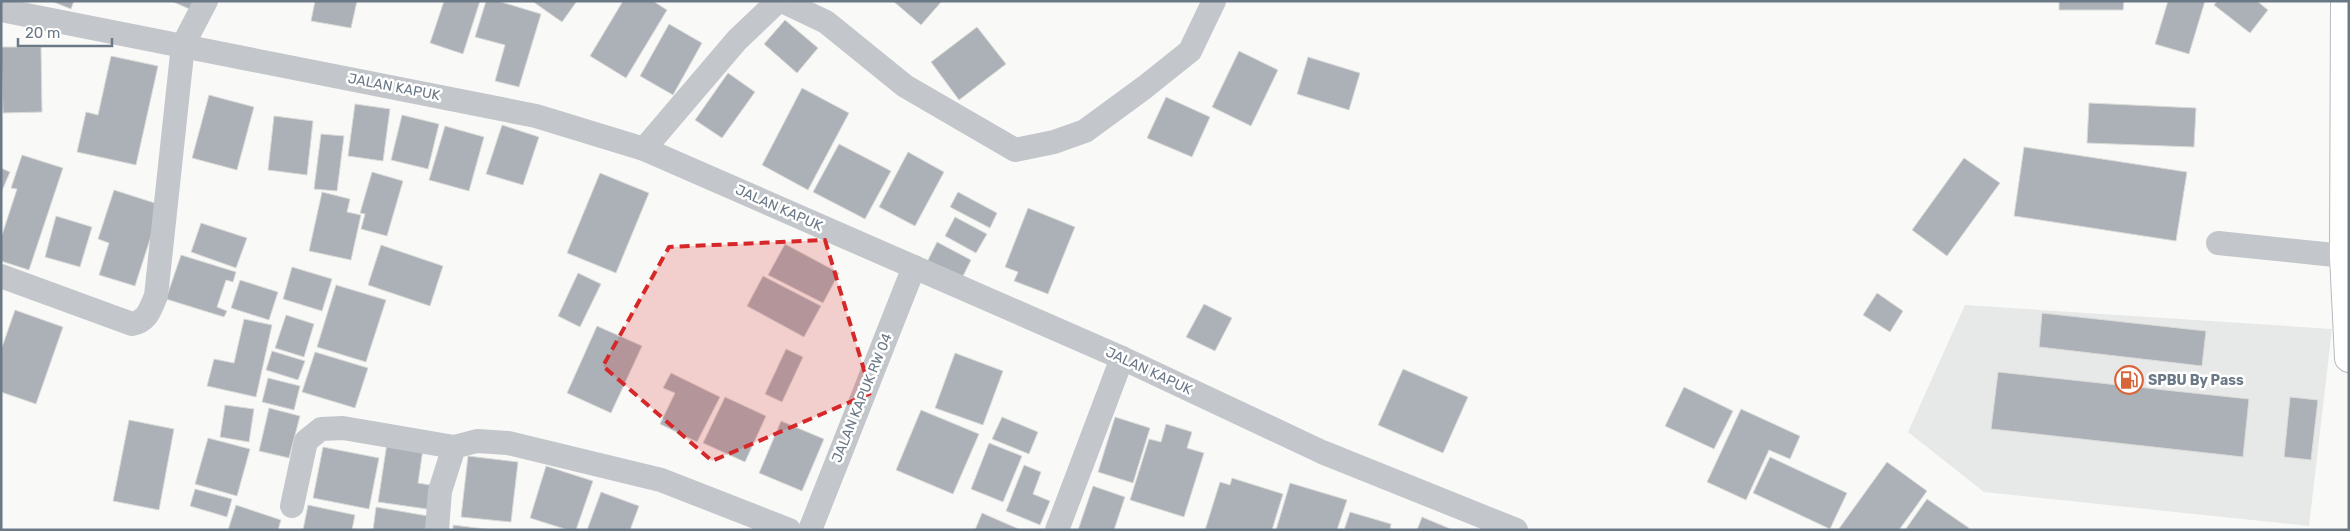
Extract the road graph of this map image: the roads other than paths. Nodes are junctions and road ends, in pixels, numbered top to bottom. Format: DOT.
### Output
graph roads {
  1 [pos="206,1"];
  2 [pos="780,1"];
  3 [pos="1214,1"];
  4 [pos="2345,1"];
  5 [pos="1,10"];
  6 [pos="184,45"];
  7 [pos="644,149"];
  8 [pos="2218,243"];
  9 [pos="2344,256"];
  10 [pos="914,267"];
  11 [pos="1,276"];
  12 [pos="1122,358"];
  13 [pos="2349,358"];
  14 [pos="454,447"];
  15 [pos="292,506"];
  16 [pos="437,530"];
  17 [pos="789,530"];
  18 [pos="810,530"];
  19 [pos="1057,530"];
  20 [pos="1516,530"];
  1 -- 6 [label="street"];
  2 -- 3 [label="street"];
  2 -- 7 [label="street"];
  4 -- 9 [label="highway"];
  5 -- 6 [label="street, JALAN KAPUK"];
  6 -- 7 [label="street, JALAN KAPUK"];
  6 -- 11 [label="street"];
  7 -- 10 [label="street, JALAN KAPUK"];
  8 -- 9 [label="street"];
  9 -- 13 [label="highway"];
  10 -- 12 [label="street, JALAN KAPUK"];
  10 -- 18 [label="street, JALAN KAPUK RW 04"];
  12 -- 19 [label="street"];
  12 -- 20 [label="street, JALAN KAPUK"];
  14 -- 15 [label="street"];
  14 -- 16 [label="street"];
  14 -- 17 [label="street"];
}
